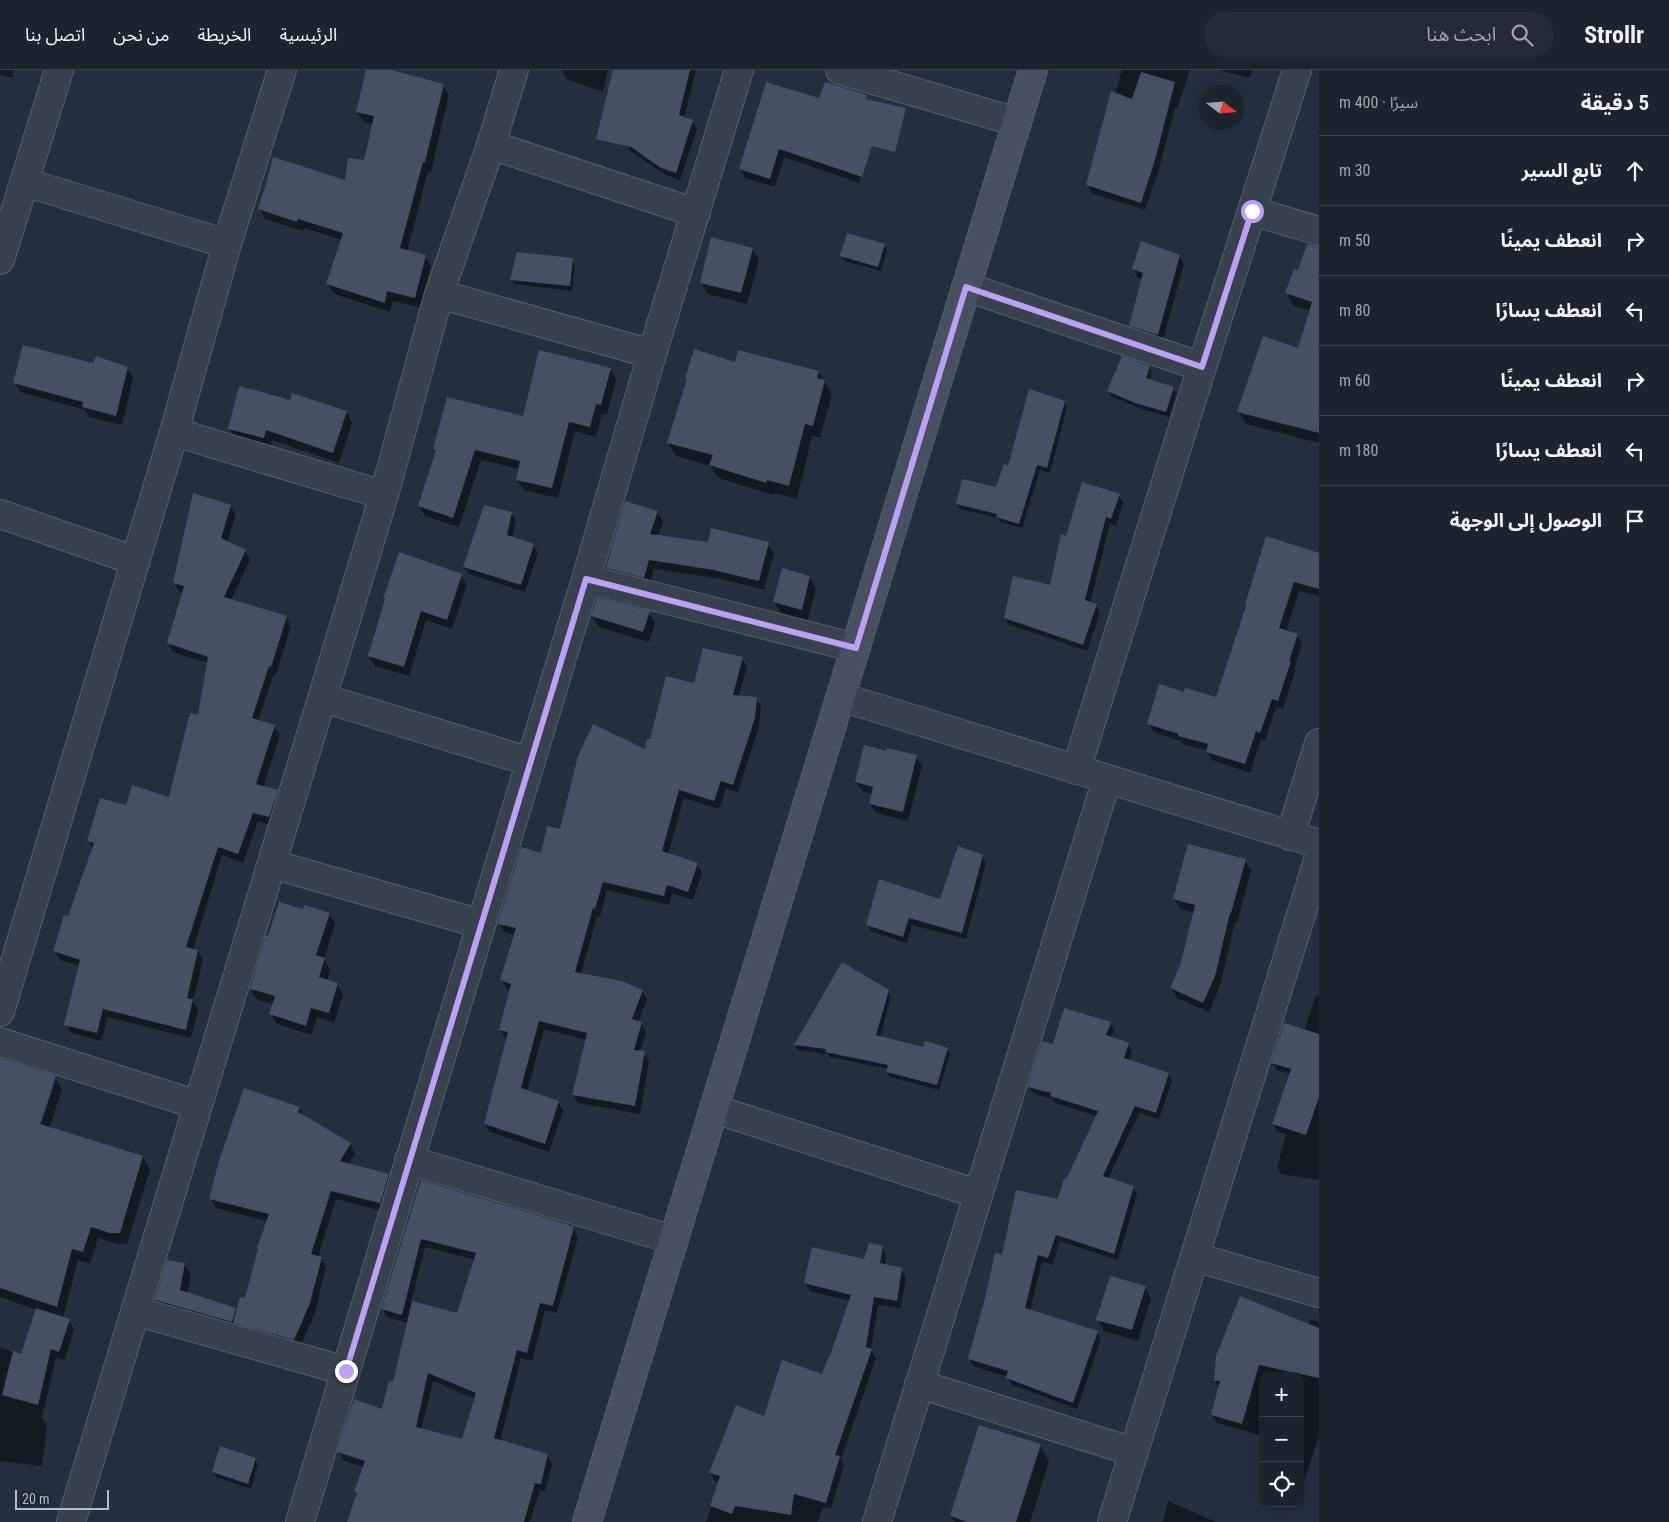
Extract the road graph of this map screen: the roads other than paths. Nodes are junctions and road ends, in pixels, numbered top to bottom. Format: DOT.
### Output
graph roads {
  1 [pos="59,70"];
  2 [pos="282,70"];
  3 [pos="514,70"];
  4 [pos="739,70"];
  5 [pos="840,70"];
  6 [pos="1033,70"];
  7 [pos="1297,70"];
  8 [pos="1017,122"];
  9 [pos="491,145"];
  10 [pos="24,182"];
  11 [pos="1252,211"];
  12 [pos="696,213"];
  13 [pos="1319,231"];
  14 [pos="228,244"];
  15 [pos="0,260"];
  16 [pos="966,287"];
  17 [pos="439,294"];
  18 [pos="652,354"];
  19 [pos="1202,367"];
  20 [pos="174,432"];
  21 [pos="384,495"];
  22 [pos="0,514"];
  23 [pos="136,561"];
  24 [pos="586,579"];
  25 [pos="856,648"];
  26 [pos="841,697"];
  27 [pos="323,698"];
  28 [pos="1319,743"];
  29 [pos="530,762"];
  30 [pos="1076,770"];
  31 [pos="1107,779"];
  32 [pos="1290,836"];
  33 [pos="1319,844"];
  34 [pos="1319,857"];
  35 [pos="272,864"];
  36 [pos="481,924"];
  37 [pos="9,952"];
  38 [pos="0,1012"];
  39 [pos="0,1042"];
  40 [pos="198,1105"];
  41 [pos="714,1109"];
  42 [pos="409,1160"];
  43 [pos="978,1194"];
  44 [pos="674,1240"];
  45 [pos="1195,1257"];
  46 [pos="1319,1293"];
  47 [pos="135,1311"];
  48 [pos="346,1371"];
  49 [pos="919,1384"];
  50 [pos="1134,1452"];
  51 [pos="73,1522"];
  52 [pos="300,1522"];
  53 [pos="587,1522"];
  54 [pos="877,1522"];
  55 [pos="1112,1522"];
  1 -- 10 [label="street"];
  2 -- 14 [label="street"];
  3 -- 9 [label="street"];
  4 -- 12 [label="street"];
  5 -- 8 [label="street"];
  6 -- 8 [label="street"];
  7 -- 11 [label="street"];
  8 -- 16 [label="street"];
  9 -- 12 [label="street"];
  9 -- 17 [label="street"];
  10 -- 14 [label="street"];
  10 -- 15 [label="street"];
  11 -- 13 [label="street"];
  11 -- 19 [label="street"];
  12 -- 18 [label="street"];
  14 -- 20 [label="street"];
  16 -- 19 [label="street"];
  16 -- 25 [label="street"];
  17 -- 18 [label="street"];
  17 -- 21 [label="street"];
  18 -- 24 [label="street"];
  19 -- 30 [label="street"];
  20 -- 21 [label="street"];
  20 -- 23 [label="street"];
  21 -- 27 [label="street"];
  22 -- 23 [label="street"];
  23 -- 37 [label="street"];
  24 -- 25 [label="street"];
  24 -- 29 [label="street"];
  25 -- 26 [label="street"];
  26 -- 30 [label="street"];
  26 -- 41 [label="street"];
  27 -- 29 [label="street"];
  27 -- 35 [label="street"];
  28 -- 32 [label="street"];
  29 -- 36 [label="street"];
  30 -- 31 [label="street"];
  31 -- 32 [label="street"];
  31 -- 43 [label="street"];
  32 -- 33 [label="street"];
  34 -- 45 [label="street"];
  35 -- 36 [label="street"];
  35 -- 40 [label="street"];
  36 -- 42 [label="street"];
  37 -- 38 [label="street"];
  39 -- 40 [label="street"];
  40 -- 47 [label="street"];
  41 -- 43 [label="street"];
  41 -- 44 [label="street"];
  42 -- 44 [label="street"];
  42 -- 48 [label="street"];
  43 -- 49 [label="street"];
  44 -- 53 [label="street"];
  45 -- 46 [label="street"];
  45 -- 50 [label="street"];
  47 -- 48 [label="street"];
  47 -- 51 [label="street"];
  48 -- 52 [label="street"];
  49 -- 50 [label="street"];
  49 -- 54 [label="street"];
  50 -- 55 [label="street"];
}
